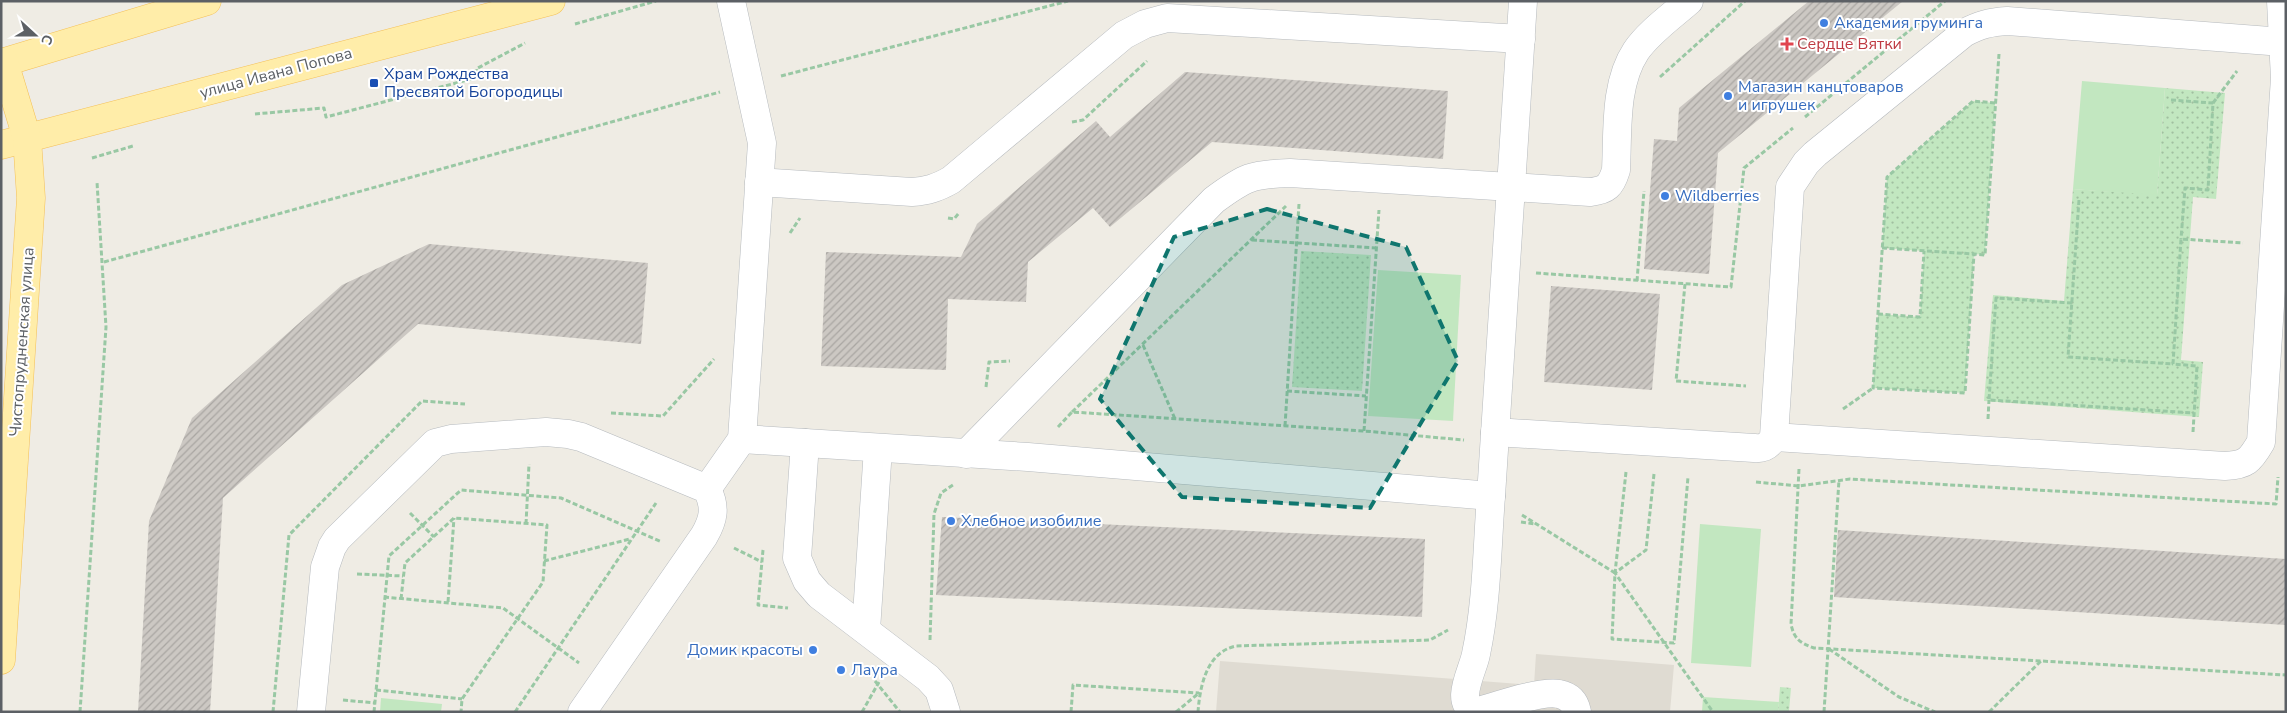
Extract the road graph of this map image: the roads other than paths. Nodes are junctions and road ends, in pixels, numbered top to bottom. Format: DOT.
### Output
graph roads {
  1 [pos="207,1"];
  2 [pos="551,1"];
  3 [pos="731,1"];
  4 [pos="1523,1"];
  5 [pos="1689,1"];
  6 [pos="2281,1"];
  7 [pos="1521,39"];
  8 [pos="2283,42"];
  9 [pos="2,61"];
  10 [pos="2285,78"];
  11 [pos="14,141"];
  12 [pos="759,182"];
  13 [pos="1511,187"];
  14 [pos="2281,212"];
  15 [pos="1495,432"];
  16 [pos="1774,438"];
  17 [pos="742,439"];
  18 [pos="805,443"];
  19 [pos="878,448"];
  20 [pos="966,454"];
  21 [pos="707,489"];
  22 [pos="1490,508"];
  23 [pos="866,630"];
  24 [pos="1,660"];
  25 [pos="310,712"];
  26 [pos="582,712"];
  27 [pos="946,712"];
  28 [pos="1577,712"];
  1 -- 9 [label="main road"];
  2 -- 11 [label="main road, улица Ивана Попова"];
  3 -- 12 [label="lane"];
  4 -- 7 [label="lane"];
  5 -- 13 [label="lane"];
  6 -- 8 [label="lane"];
  7 -- 12 [label="lane"];
  7 -- 13 [label="lane"];
  8 -- 10 [label="lane"];
  8 -- 16 [label="lane"];
  9 -- 11 [label="main road, Чистопрудненская улица"];
  10 -- 14 [label="lane"];
  11 -- 24 [label="main road, Чистопрудненская улица"];
  12 -- 17 [label="lane"];
  13 -- 15 [label="lane"];
  13 -- 20 [label="lane"];
  14 -- 16 [label="lane"];
  15 -- 16 [label="lane"];
  15 -- 22 [label="lane"];
  17 -- 18 [label="lane"];
  17 -- 21 [label="lane"];
  18 -- 19 [label="lane"];
  18 -- 23 [label="lane"];
  19 -- 20 [label="lane"];
  19 -- 23 [label="lane"];
  20 -- 22 [label="lane"];
  21 -- 25 [label="lane"];
  21 -- 26 [label="lane"];
  22 -- 28 [label="lane"];
  23 -- 27 [label="lane"];
}
